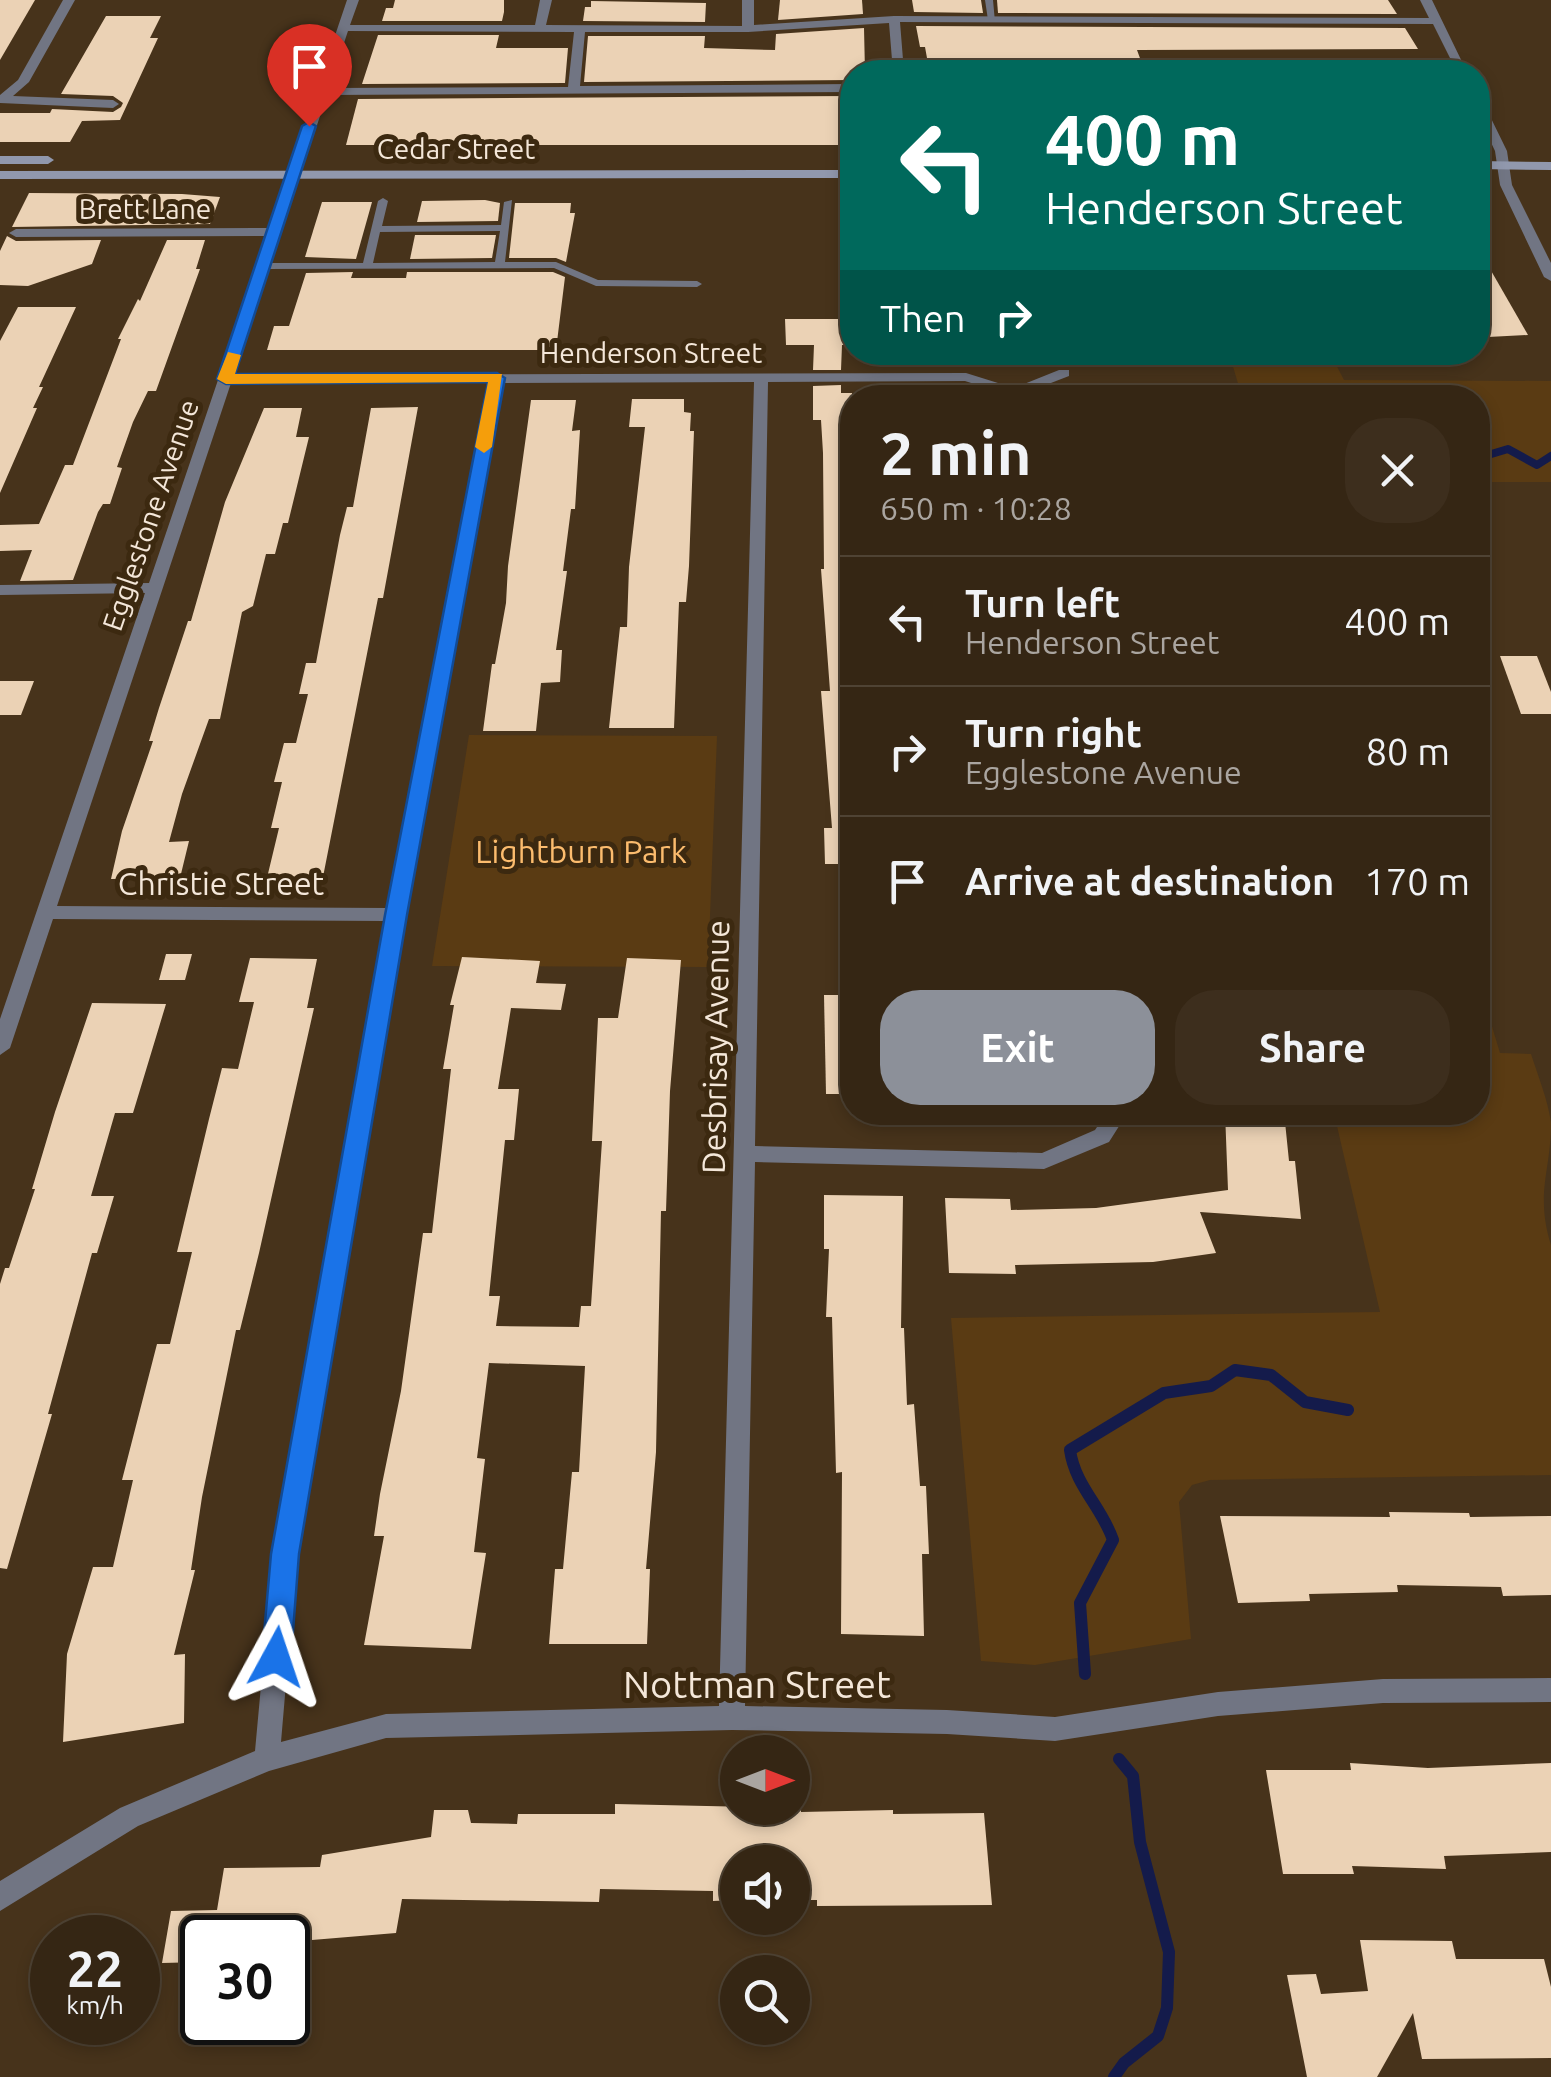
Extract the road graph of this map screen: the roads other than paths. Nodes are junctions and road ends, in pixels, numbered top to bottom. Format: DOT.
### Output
graph roads {
  1 [pos="69,0"];
  2 [pos="353,0"];
  3 [pos="546,0"];
  4 [pos="748,0"];
  5 [pos="989,0"];
  6 [pos="1426,0"];
  7 [pos="894,19"];
  8 [pos="992,20"];
  9 [pos="1436,21"];
  10 [pos="345,28"];
  11 [pos="540,28"];
  12 [pos="580,29"];
  13 [pos="748,29"];
  14 [pos="898,60"];
  15 [pos="1456,60"];
  16 [pos="574,88"];
  17 [pos="840,88"];
  18 [pos="320,92"];
  19 [pos="2,98"];
  20 [pos="113,104"];
  21 [pos="1490,129"];
  22 [pos="0,160"];
  23 [pos="840,160"];
  24 [pos="1490,165"];
  25 [pos="1500,165"];
  26 [pos="296,166"];
  27 [pos="1551,166"];
  28 [pos="0,174"];
  29 [pos="840,174"];
  30 [pos="383,201"];
  31 [pos="509,202"];
  32 [pos="505,228"];
  33 [pos="376,229"];
  34 [pos="274,232"];
  35 [pos="16,234"];
  36 [pos="264,266"];
  37 [pos="367,266"];
  38 [pos="499,266"];
  39 [pos="1551,276"];
  40 [pos="697,284"];
  41 [pos="1064,373"];
  42 [pos="761,376"];
  43 [pos="497,378"];
  44 [pos="226,379"];
  45 [pos="989,385"];
  46 [pos="1038,385"];
  47 [pos="155,588"];
  48 [pos="0,590"];
  49 [pos="46,912"];
  50 [pos="396,915"];
  51 [pos="0,1048"];
  52 [pos="1109,1125"];
  53 [pos="743,1154"];
  54 [pos="1551,1690"];
  55 [pos="732,1718"];
  56 [pos="267,1759"];
  57 [pos="0,1897"];
  1 -- 19 [label="street"];
  2 -- 10 [label="street, Egglestone Avenue"];
  3 -- 11 [label="street"];
  4 -- 13 [label="street"];
  5 -- 8 [label="lane"];
  6 -- 9 [label="street"];
  7 -- 8 [label="street"];
  7 -- 13 [label="street"];
  7 -- 14 [label="street"];
  8 -- 9 [label="street"];
  9 -- 15 [label="street"];
  10 -- 11 [label="street"];
  10 -- 18 [label="street, Egglestone Avenue"];
  11 -- 12 [label="street"];
  12 -- 13 [label="street"];
  12 -- 16 [label="street"];
  16 -- 17 [label="street"];
  16 -- 18 [label="street"];
  18 -- 26 [label="street, Egglestone Avenue"];
  19 -- 20 [label="street"];
  21 -- 25 [label="street"];
  22 -- 26 [label="main road, Cedar Street"];
  23 -- 26 [label="main road, Cedar Street"];
  24 -- 25 [label="main road"];
  25 -- 27 [label="main road"];
  25 -- 39 [label="street"];
  26 -- 28 [label="main road, Cedar Street"];
  26 -- 29 [label="main road, Cedar Street"];
  26 -- 34 [label="street, Egglestone Avenue"];
  30 -- 33 [label="lane"];
  31 -- 32 [label="lane"];
  32 -- 33 [label="lane"];
  32 -- 38 [label="lane"];
  33 -- 37 [label="lane"];
  34 -- 35 [label="street, Brett Lane"];
  34 -- 36 [label="street, Egglestone Avenue"];
  36 -- 37 [label="lane"];
  36 -- 44 [label="street, Egglestone Avenue"];
  37 -- 38 [label="lane"];
  38 -- 40 [label="lane"];
  41 -- 46 [label="street"];
  42 -- 43 [label="street, Henderson Street"];
  42 -- 45 [label="street, Henderson Street"];
  42 -- 53 [label="street, Desbrisay Avenue"];
  43 -- 44 [label="street, Henderson Street"];
  43 -- 50 [label="street"];
  44 -- 47 [label="street, Egglestone Avenue"];
  47 -- 48 [label="street"];
  47 -- 49 [label="street, Egglestone Avenue"];
  49 -- 50 [label="street, Christie Street"];
  49 -- 51 [label="street, Egglestone Avenue"];
  50 -- 56 [label="street"];
  52 -- 53 [label="street"];
  53 -- 55 [label="street, Desbrisay Avenue"];
  54 -- 55 [label="street, Nottman Street"];
  55 -- 56 [label="street, Nottman Street"];
  56 -- 57 [label="street, Nottman Street"];
}
